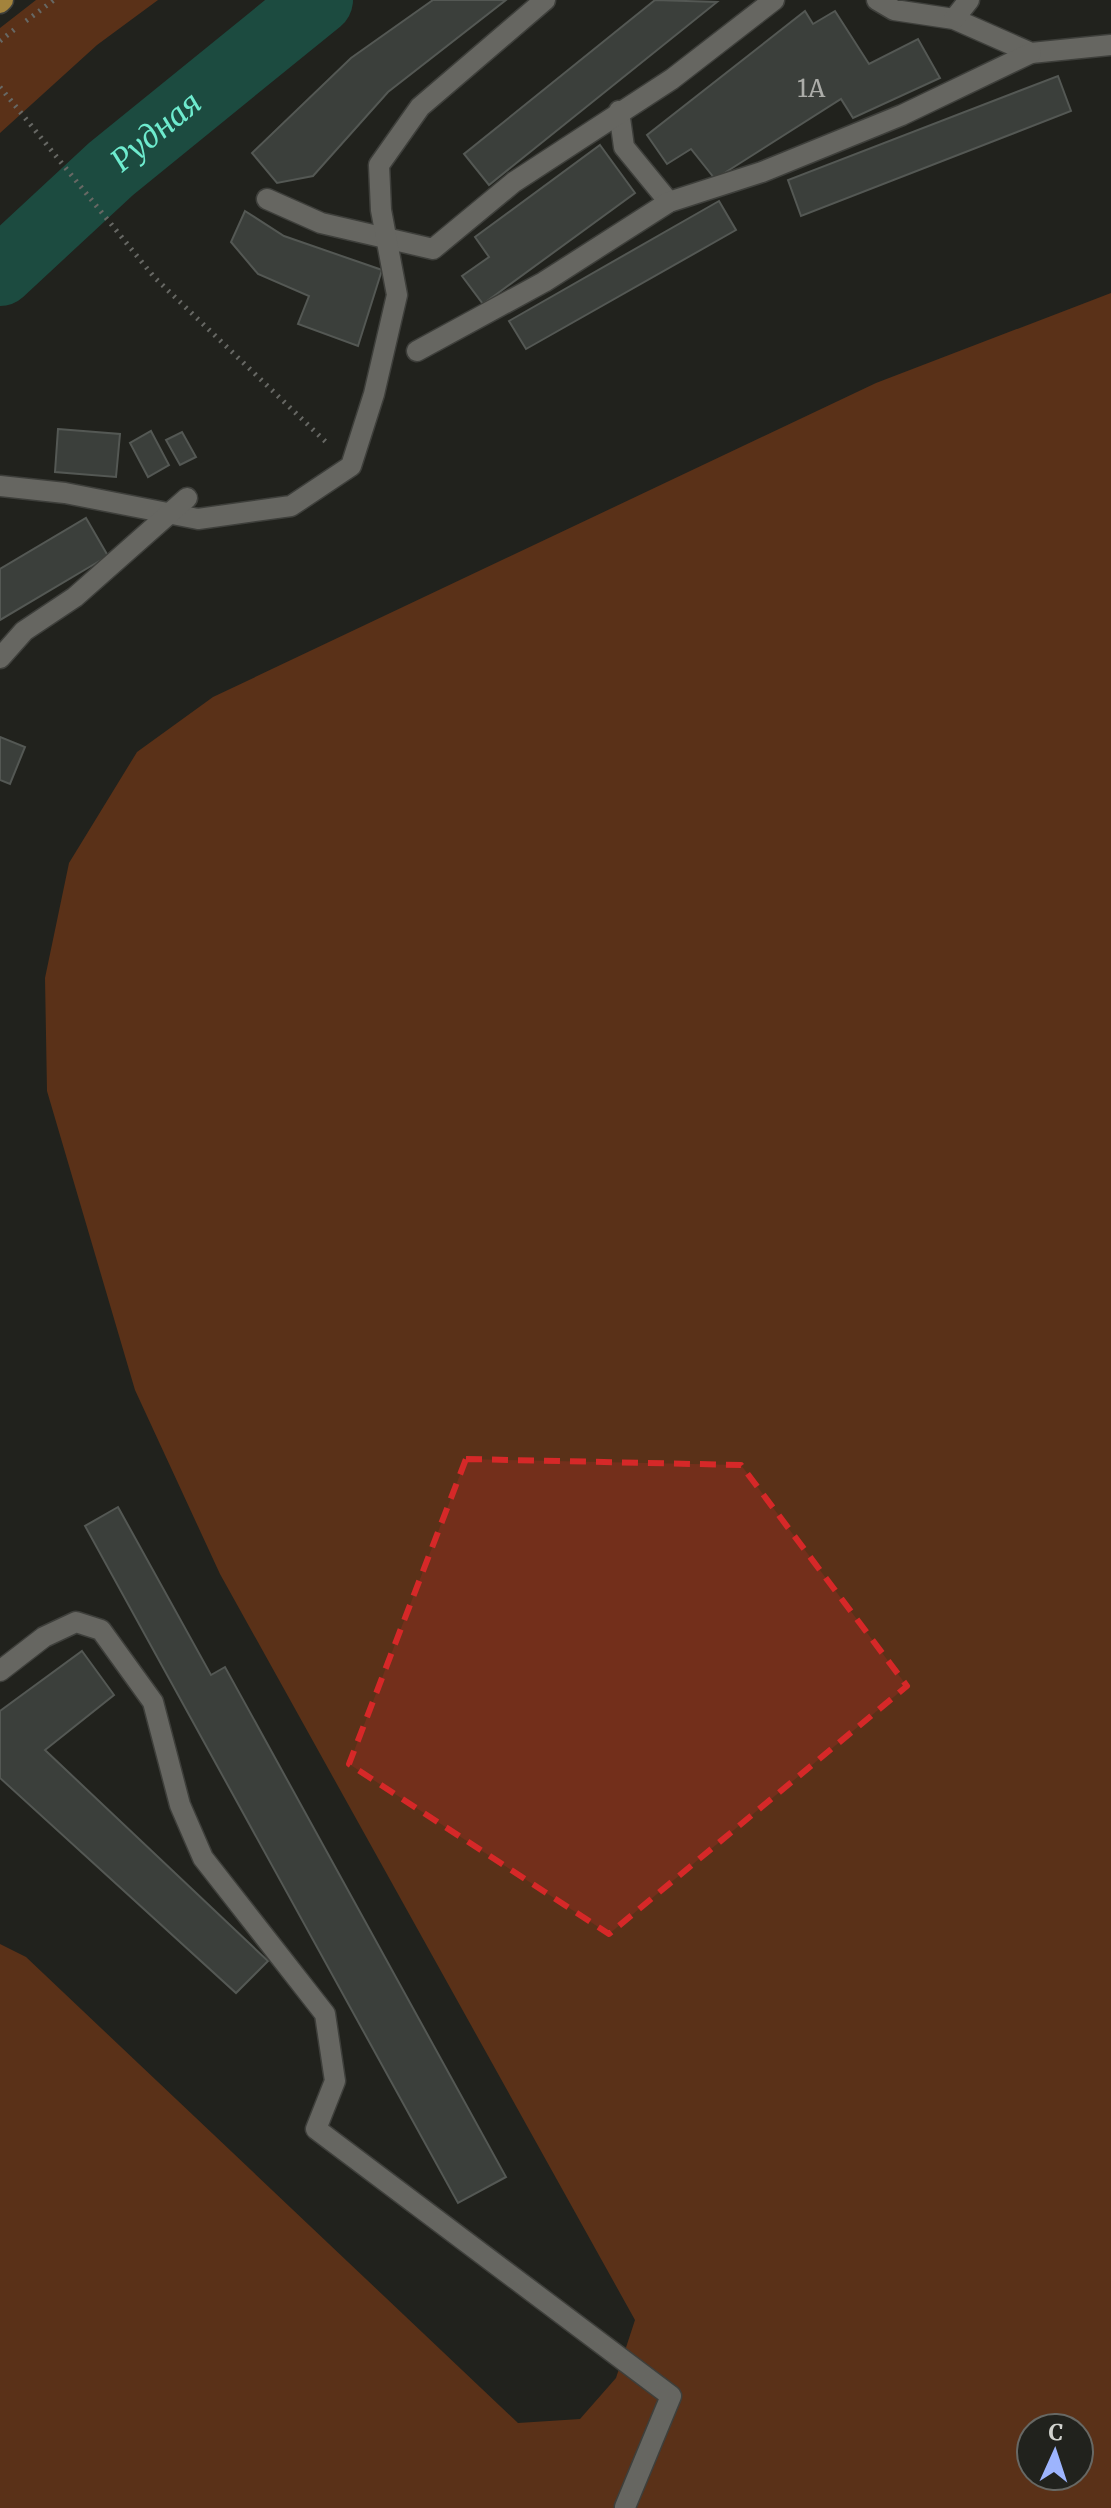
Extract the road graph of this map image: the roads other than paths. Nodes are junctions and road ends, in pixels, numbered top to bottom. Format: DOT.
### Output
graph roads {
  1 [pos="545,0"];
  2 [pos="774,0"];
  3 [pos="877,0"];
  4 [pos="969,0"];
  5 [pos="954,19"];
  6 [pos="1111,45"];
  7 [pos="1031,53"];
  8 [pos="619,111"];
  9 [pos="267,199"];
  10 [pos="669,202"];
  11 [pos="387,241"];
  12 [pos="417,351"];
  13 [pos="0,486"];
  14 [pos="187,498"];
  15 [pos="170,513"];
  16 [pos="0,658"];
  17 [pos="0,1671"];
  18 [pos="625,2507"];
  1 -- 11 [label="street"];
  2 -- 8 [label="street"];
  3 -- 5 [label="street"];
  4 -- 5 [label="street"];
  5 -- 7 [label="street"];
  6 -- 7 [label="street"];
  7 -- 10 [label="street"];
  8 -- 10 [label="street"];
  8 -- 11 [label="street"];
  9 -- 11 [label="street"];
  10 -- 12 [label="street"];
  11 -- 15 [label="street"];
  13 -- 15 [label="street"];
  14 -- 15 [label="street"];
  15 -- 16 [label="street"];
  17 -- 18 [label="street"];
}
